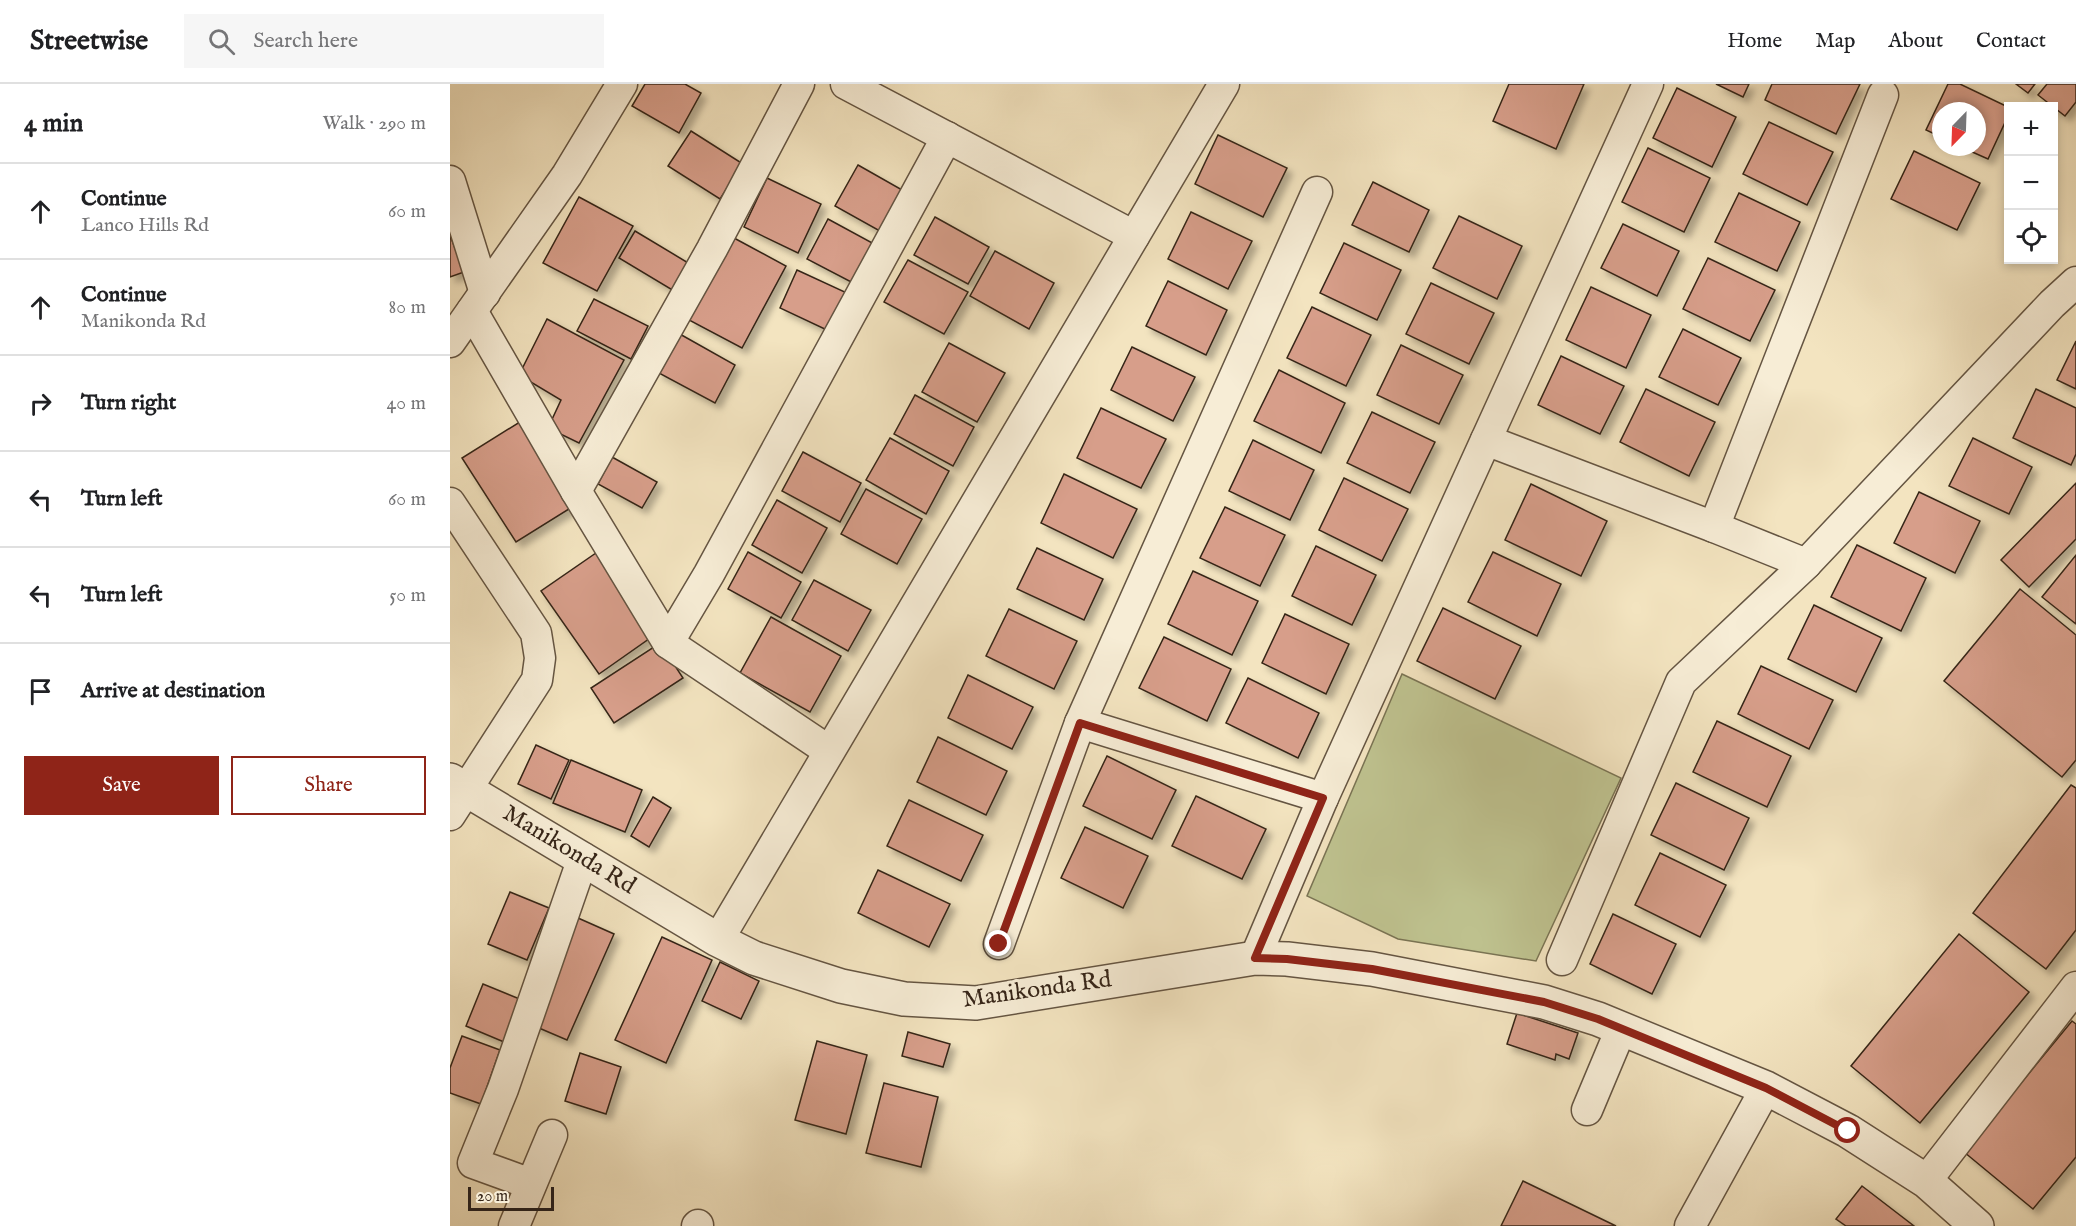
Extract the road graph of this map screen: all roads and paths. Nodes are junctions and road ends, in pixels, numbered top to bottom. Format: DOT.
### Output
graph roads {
  1 [pos="622,84"];
  2 [pos="799,84"];
  3 [pos="846,84"];
  4 [pos="1224,84"];
  5 [pos="1648,84"];
  6 [pos="1883,95"];
  7 [pos="947,137"];
  8 [pos="450,181"];
  9 [pos="1317,192"];
  10 [pos="1134,236"];
  11 [pos="2076,282"];
  12 [pos="478,302"];
  13 [pos="450,342"];
  14 [pos="1486,440"];
  15 [pos="576,491"];
  16 [pos="450,503"];
  17 [pos="1714,527"];
  18 [pos="1806,564"];
  19 [pos="668,643"];
  20 [pos="1080,723"];
  21 [pos="829,751"];
  22 [pos="456,795"];
  23 [pos="1323,798"];
  24 [pos="584,858"];
  25 [pos="718,940"];
  26 [pos="999,944"];
  27 [pos="1255,958"];
  28 [pos="1562,960"];
  29 [pos="2076,987"];
  30 [pos="1609,1024"];
  31 [pos="1766,1088"];
  32 [pos="1587,1110"];
  33 [pos="552,1135"];
  34 [pos="1926,1182"];
  35 [pos="531,1184"];
  36 [pos="514,1226"];
  37 [pos="1690,1226"];
  38 [pos="1977,1226"];
  1 -- 12 [label="street"];
  2 -- 15 [label="street"];
  3 -- 7 [label="street"];
  4 -- 10 [label="street"];
  5 -- 14 [label="street"];
  6 -- 17 [label="street"];
  7 -- 10 [label="street"];
  7 -- 19 [label="street"];
  8 -- 12 [label="street"];
  9 -- 20 [label="street"];
  10 -- 21 [label="street"];
  11 -- 18 [label="street"];
  12 -- 13 [label="street"];
  12 -- 15 [label="street"];
  14 -- 17 [label="street"];
  14 -- 23 [label="street"];
  15 -- 19 [label="street"];
  16 -- 22 [label="street"];
  17 -- 18 [label="street"];
  18 -- 28 [label="street"];
  19 -- 21 [label="street"];
  20 -- 23 [label="street"];
  20 -- 26 [label="street"];
  21 -- 25 [label="street"];
  22 -- 24 [label="street, Manikonda Rd"];
  23 -- 27 [label="street"];
  24 -- 25 [label="street, Manikonda Rd"];
  24 -- 35 [label="street"];
  25 -- 27 [label="street, Manikonda Rd"];
  27 -- 30 [label="street, Manikonda Rd"];
  29 -- 34 [label="street"];
  30 -- 31 [label="street, Manikonda Rd"];
  30 -- 32 [label="street"];
  31 -- 34 [label="street, Manikonda Rd"];
  31 -- 37 [label="street"];
  33 -- 35 [label="street"];
  34 -- 38 [label="street, Manikonda Rd"];
  35 -- 36 [label="street"];
}
